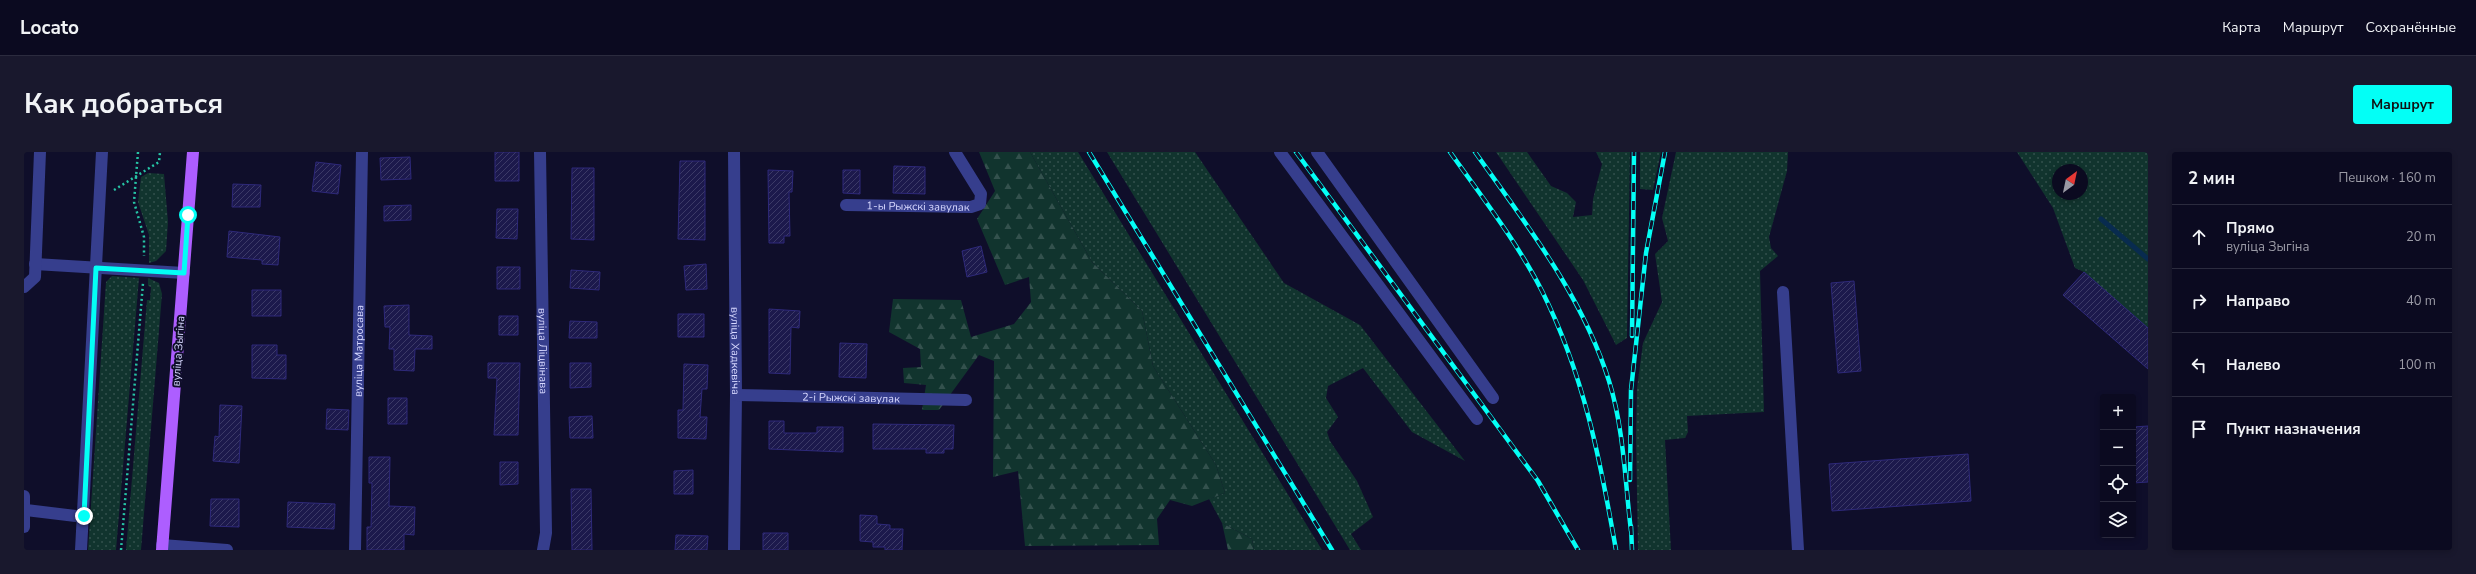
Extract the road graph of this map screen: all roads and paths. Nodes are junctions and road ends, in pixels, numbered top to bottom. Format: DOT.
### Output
graph roads {
  1 [pos="40,152"];
  2 [pos="102,152"];
  3 [pos="138,152"];
  4 [pos="160,152"];
  5 [pos="194,152"];
  6 [pos="362,152"];
  7 [pos="540,152"];
  8 [pos="734,152"];
  9 [pos="955,152"];
  10 [pos="1280,152"];
  11 [pos="1317,152"];
  12 [pos="136,176"];
  13 [pos="100,198"];
  14 [pos="846,205"];
  15 [pos="35,264"];
  16 [pos="96,268"];
  17 [pos="144,270"];
  18 [pos="184,273"];
  19 [pos="24,287"];
  20 [pos="1782,292"];
  21 [pos="736,395"];
  22 [pos="1493,398"];
  23 [pos="966,400"];
  24 [pos="1477,419"];
  25 [pos="24,496"];
  26 [pos="26,510"];
  27 [pos="84,516"];
  28 [pos="24,527"];
  29 [pos="162,548"];
  30 [pos="81,550"];
  31 [pos="121,550"];
  32 [pos="227,550"];
  33 [pos="356,550"];
  34 [pos="543,550"];
  35 [pos="734,550"];
  36 [pos="1798,550"];
  1 -- 15 [label="street"];
  2 -- 13 [label="street"];
  3 -- 12 [label="path"];
  4 -- 12 [label="path"];
  5 -- 18 [label="main road, вуліца Зыгіна"];
  6 -- 33 [label="street, вуліца Матросава"];
  7 -- 34 [label="street, вуліца Ліцвінава"];
  8 -- 21 [label="street, вуліца Хадкевіча"];
  9 -- 14 [label="street, 1-ы Рыжскі завулак"];
  10 -- 24 [label="street"];
  11 -- 22 [label="street"];
  12 -- 13 [label="path"];
  12 -- 17 [label="path"];
  13 -- 16 [label="street"];
  15 -- 16 [label="street"];
  15 -- 19 [label="street"];
  16 -- 17 [label="street"];
  16 -- 27 [label="street"];
  17 -- 18 [label="street"];
  17 -- 31 [label="path"];
  18 -- 29 [label="main road, вуліца Зыгіна"];
  20 -- 36 [label="street"];
  21 -- 23 [label="street, 2-і Рыжскі завулак"];
  21 -- 35 [label="street, вуліца Хадкевіча"];
  25 -- 26 [label="street"];
  26 -- 27 [label="street"];
  26 -- 28 [label="street"];
  27 -- 30 [label="street"];
  29 -- 32 [label="street"];
}
